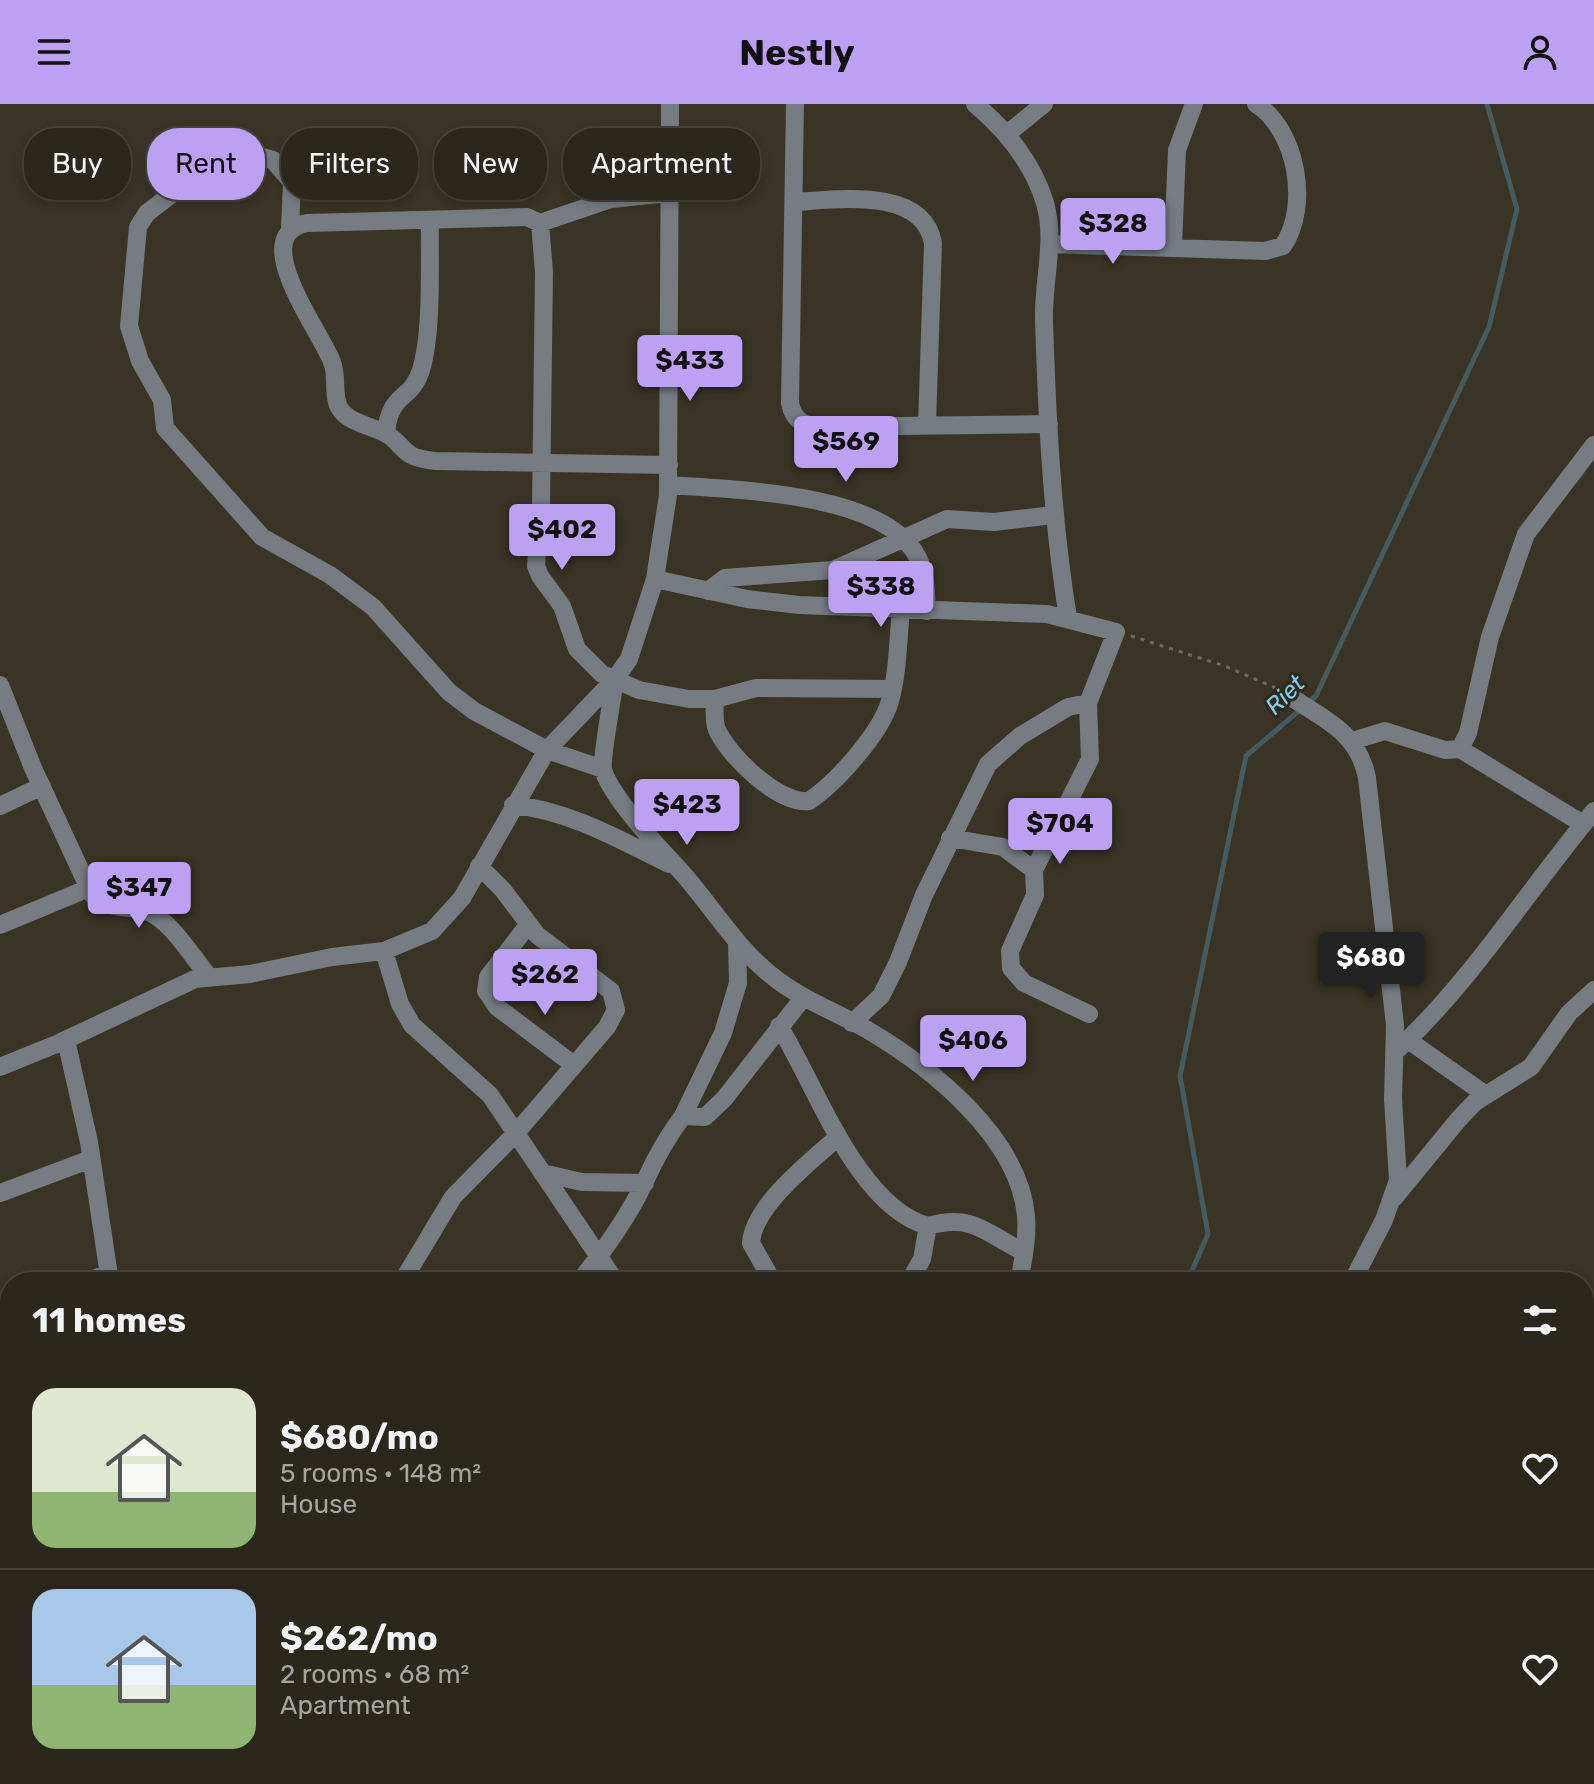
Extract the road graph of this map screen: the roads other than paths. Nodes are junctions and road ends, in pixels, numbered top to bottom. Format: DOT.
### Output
graph roads {
  1 [pos="670,104"];
  2 [pos="795,104"];
  3 [pos="975,104"];
  4 [pos="1044,104"];
  5 [pos="1194,104"];
  6 [pos="1256,104"];
  7 [pos="670,128"];
  8 [pos="1007,134"];
  9 [pos="608,200"];
  10 [pos="669,200"];
  11 [pos="794,202"];
  12 [pos="430,220"];
  13 [pos="540,223"];
  14 [pos="290,228"];
  15 [pos="1050,244"];
  16 [pos="1173,246"];
  17 [pos="1049,424"];
  18 [pos="927,425"];
  19 [pos="386,433"];
  20 [pos="1594,445"];
  21 [pos="542,462"];
  22 [pos="669,465"];
  23 [pos="668,485"];
  24 [pos="1053,515"];
  25 [pos="903,538"];
  26 [pos="833,570"];
  27 [pos="655,579"];
  28 [pos="708,591"];
  29 [pos="858,607"];
  30 [pos="901,609"];
  31 [pos="927,611"];
  32 [pos="1068,618"];
  33 [pos="615,679"];
  34 [pos="0,685"];
  35 [pos="892,689"];
  36 [pos="1291,697"];
  37 [pos="715,699"];
  38 [pos="1088,703"];
  39 [pos="1352,741"];
  40 [pos="1460,749"];
  41 [pos="547,750"];
  42 [pos="603,769"];
  43 [pos="42,786"];
  44 [pos="513,805"];
  45 [pos="0,806"];
  46 [pos="1589,818"];
  47 [pos="950,838"];
  48 [pos="479,866"];
  49 [pos="679,868"];
  50 [pos="1034,870"];
  51 [pos="89,888"];
  52 [pos="0,925"];
  53 [pos="528,925"];
  54 [pos="737,942"];
  55 [pos="384,951"];
  56 [pos="210,978"];
  57 [pos="1594,990"];
  58 [pos="803,998"];
  59 [pos="1089,1014"];
  60 [pos="852,1023"];
  61 [pos="779,1026"];
  62 [pos="66,1040"];
  63 [pos="1402,1046"];
  64 [pos="574,1065"];
  65 [pos="0,1067"];
  66 [pos="1486,1095"];
  67 [pos="683,1116"];
  68 [pos="516,1133"];
  69 [pos="838,1137"];
  70 [pos="91,1159"];
  71 [pos="542,1173"];
  72 [pos="645,1183"];
  73 [pos="0,1193"];
  74 [pos="1394,1198"];
  75 [pos="928,1226"];
  76 [pos="1024,1252"];
  77 [pos="598,1257"];
  78 [pos="108,1272"];
  79 [pos="408,1272"];
  80 [pos="587,1272"];
  81 [pos="609,1272"];
  82 [pos="767,1272"];
  83 [pos="915,1272"];
  84 [pos="1021,1272"];
  85 [pos="1356,1272"];
  86 [pos="703,1784"];
  87 [pos="746,1784"];
  1 -- 7 [label="street"];
  2 -- 11 [label="street"];
  3 -- 8 [label="street"];
  4 -- 8 [label="street"];
  5 -- 16 [label="street"];
  6 -- 16 [label="street"];
  8 -- 15 [label="street"];
  9 -- 13 [label="street"];
  10 -- 22 [label="street"];
  11 -- 18 [label="street"];
  11 -- 18 [label="street"];
  12 -- 13 [label="street"];
  12 -- 14 [label="street"];
  12 -- 19 [label="street"];
  13 -- 21 [label="street"];
  14 -- 19 [label="street"];
  14 -- 41 [label="street"];
  15 -- 16 [label="street"];
  15 -- 17 [label="street"];
  17 -- 18 [label="street"];
  17 -- 24 [label="street"];
  19 -- 21 [label="street"];
  20 -- 40 [label="street"];
  21 -- 22 [label="street"];
  21 -- 33 [label="street"];
  22 -- 23 [label="street"];
  23 -- 25 [label="street"];
  23 -- 27 [label="street"];
  24 -- 25 [label="street"];
  24 -- 32 [label="street"];
  25 -- 26 [label="street"];
  25 -- 31 [label="street"];
  26 -- 28 [label="street"];
  26 -- 29 [label="street"];
  27 -- 28 [label="street"];
  27 -- 33 [label="street"];
  28 -- 29 [label="street"];
  29 -- 30 [label="street"];
  30 -- 31 [label="street"];
  30 -- 35 [label="street"];
  31 -- 32 [label="street"];
  32 -- 38 [label="street"];
  33 -- 37 [label="street"];
  33 -- 41 [label="street"];
  33 -- 42 [label="street"];
  34 -- 43 [label="street"];
  35 -- 37 [label="street"];
  35 -- 37 [label="street"];
  36 -- 39 [label="street"];
  38 -- 47 [label="street"];
  38 -- 50 [label="street"];
  39 -- 40 [label="street"];
  39 -- 63 [label="street"];
  40 -- 46 [label="street"];
  41 -- 42 [label="street"];
  41 -- 44 [label="street"];
  42 -- 49 [label="street"];
  43 -- 45 [label="street"];
  43 -- 51 [label="street"];
  44 -- 48 [label="street"];
  44 -- 49 [label="street"];
  46 -- 63 [label="street"];
  47 -- 50 [label="street"];
  47 -- 60 [label="street"];
  48 -- 53 [label="street"];
  48 -- 55 [label="street"];
  49 -- 54 [label="street"];
  50 -- 59 [label="street"];
  51 -- 52 [label="street"];
  51 -- 56 [label="street"];
  53 -- 64 [label="street"];
  53 -- 64 [label="street"];
  54 -- 58 [label="street"];
  54 -- 67 [label="street"];
  55 -- 56 [label="street"];
  55 -- 68 [label="street"];
  56 -- 62 [label="street"];
  57 -- 66 [label="street"];
  58 -- 60 [label="street"];
  58 -- 61 [label="street"];
  60 -- 76 [label="street"];
  61 -- 67 [label="street"];
  61 -- 69 [label="street"];
  62 -- 65 [label="street"];
  62 -- 70 [label="street"];
  63 -- 66 [label="street"];
  63 -- 74 [label="street"];
  64 -- 68 [label="street"];
  66 -- 74 [label="street"];
  67 -- 72 [label="street"];
  68 -- 71 [label="street"];
  68 -- 79 [label="street"];
  69 -- 75 [label="street"];
  69 -- 82 [label="street"];
  70 -- 73 [label="street"];
  70 -- 78 [label="street"];
  71 -- 72 [label="street"];
  71 -- 77 [label="street"];
  72 -- 77 [label="street"];
  74 -- 85 [label="street"];
  75 -- 76 [label="street"];
  75 -- 83 [label="street"];
  76 -- 84 [label="street"];
  77 -- 80 [label="street"];
  77 -- 81 [label="street"];
  86 -- 87 [label="street"];
}
